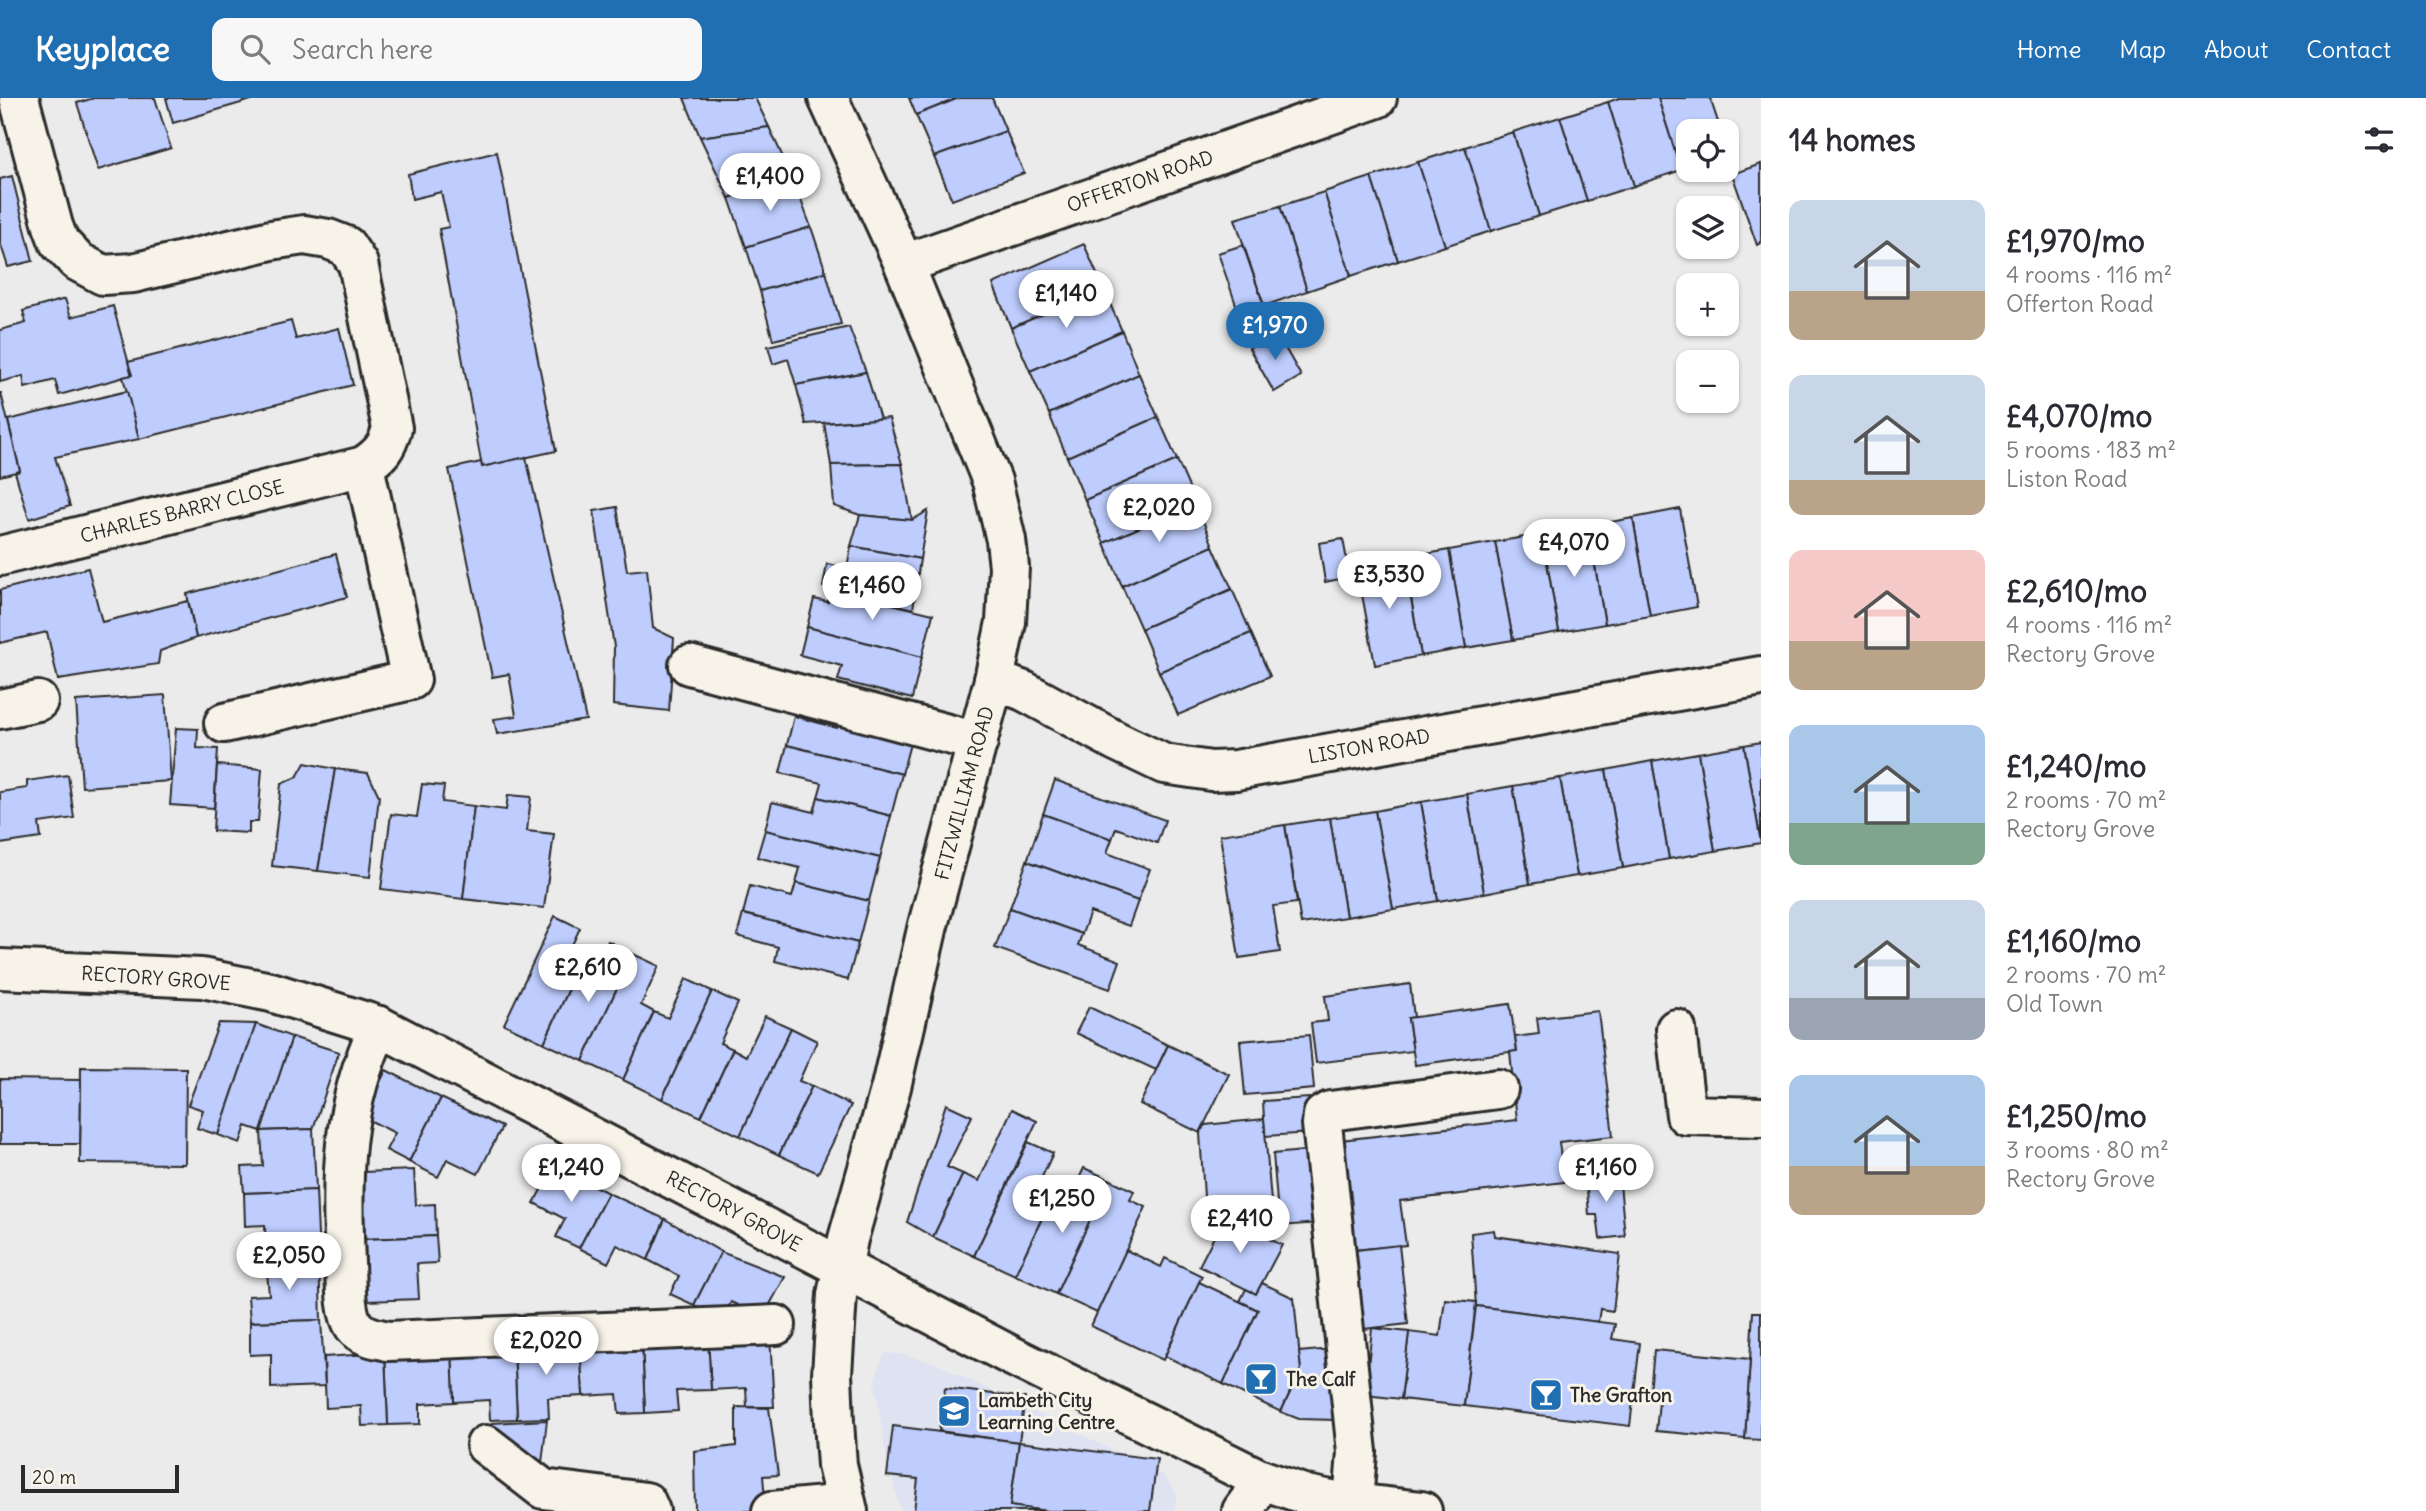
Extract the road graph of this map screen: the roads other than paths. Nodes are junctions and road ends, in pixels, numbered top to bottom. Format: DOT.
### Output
graph roads {
  1 [pos="19,98"];
  2 [pos="828,98"];
  3 [pos="1377,98"];
  4 [pos="904,264"];
  5 [pos="364,466"];
  6 [pos="0,555"];
  7 [pos="689,665"];
  8 [pos="1761,676"];
  9 [pos="994,680"];
  10 [pos="38,701"];
  11 [pos="0,709"];
  12 [pos="224,723"];
  13 [pos="978,742"];
  14 [pos="0,969"];
  15 [pos="379,1026"];
  16 [pos="1675,1029"];
  17 [pos="1498,1089"];
  18 [pos="1761,1117"];
  19 [pos="842,1267"];
  20 [pos="776,1325"];
  21 [pos="486,1445"];
  22 [pos="1250,1488"];
  23 [pos="1341,1505"];
  24 [pos="847,1508"];
  25 [pos="650,1511"];
  26 [pos="772,1511"];
  27 [pos="1422,1511"];
  1 -- 5 [label="street"];
  2 -- 4 [label="street, FITZWILLIAM ROAD"];
  3 -- 4 [label="street, OFFERTON ROAD"];
  4 -- 9 [label="street, FITZWILLIAM ROAD"];
  5 -- 6 [label="street, CHARLES BARRY CLOSE"];
  5 -- 12 [label="street"];
  7 -- 13 [label="street"];
  8 -- 9 [label="street, LISTON ROAD"];
  9 -- 13 [label="street, FITZWILLIAM ROAD"];
  10 -- 11 [label="street"];
  13 -- 19 [label="street, FITZWILLIAM ROAD"];
  14 -- 15 [label="street, RECTORY GROVE"];
  15 -- 19 [label="street, RECTORY GROVE"];
  15 -- 20 [label="street"];
  16 -- 18 [label="street"];
  17 -- 23 [label="street"];
  19 -- 22 [label="street, RECTORY GROVE"];
  19 -- 24 [label="street, FITZWILLIAM ROAD"];
  21 -- 25 [label="street"];
  22 -- 23 [label="street, RECTORY GROVE"];
  23 -- 27 [label="street, RECTORY GROVE"];
  24 -- 26 [label="street"];
}
